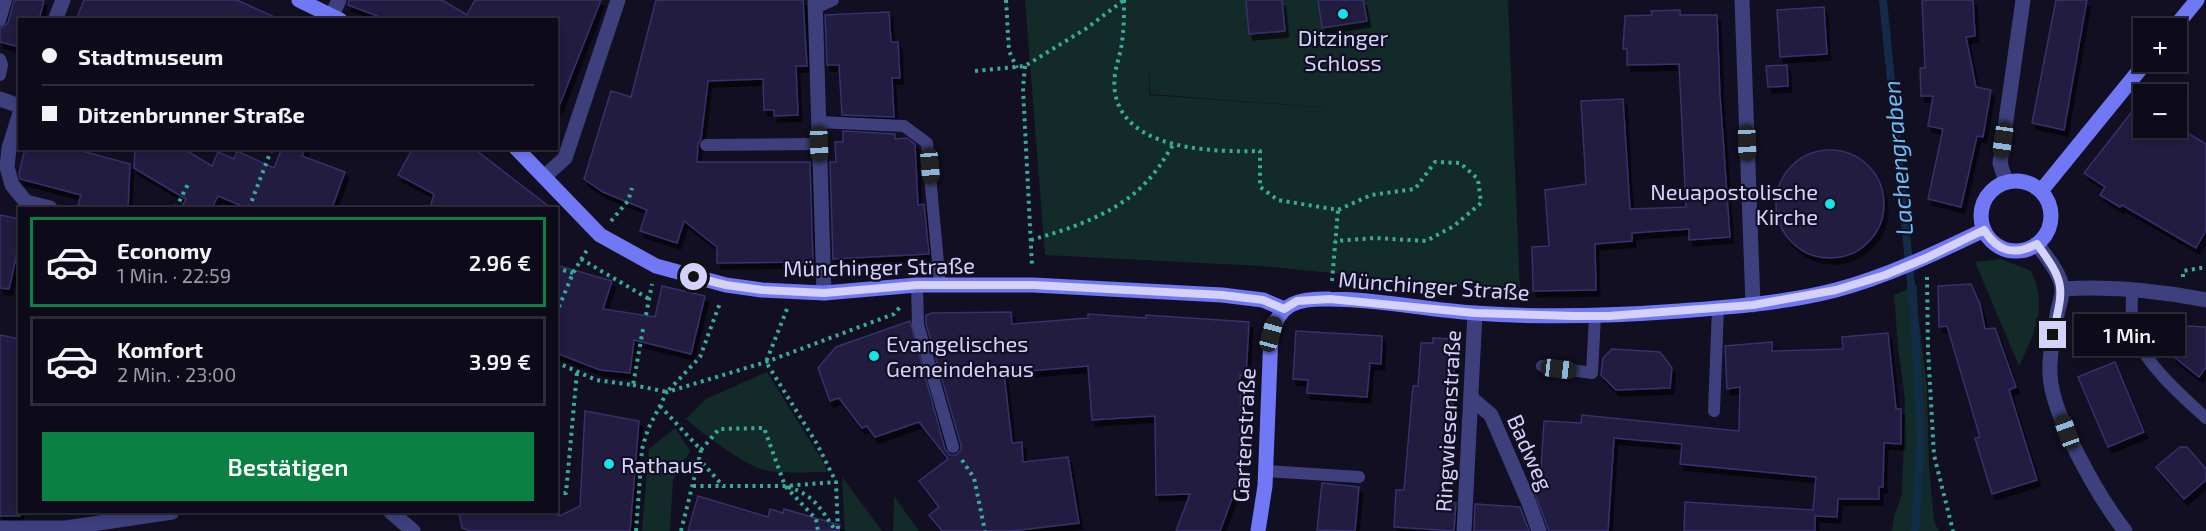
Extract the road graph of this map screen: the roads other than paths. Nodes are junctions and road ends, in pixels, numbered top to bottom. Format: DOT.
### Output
graph roads {
  1 [pos="6,0"];
  2 [pos="63,0"];
  3 [pos="299,0"];
  4 [pos="339,0"];
  5 [pos="618,0"];
  6 [pos="833,0"];
  7 [pos="1742,0"];
  8 [pos="2023,0"];
  9 [pos="2197,0"];
  10 [pos="815,4"];
  11 [pos="336,17"];
  12 [pos="56,18"];
  13 [pos="2182,18"];
  14 [pos="0,20"];
  15 [pos="0,59"];
  16 [pos="2138,72"];
  17 [pos="0,75"];
  18 [pos="0,99"];
  19 [pos="18,105"];
  20 [pos="18,119"];
  21 [pos="819,122"];
  22 [pos="819,144"];
  23 [pos="706,145"];
  24 [pos="518,150"];
  25 [pos="544,177"];
  26 [pos="2006,182"];
  27 [pos="2041,191"];
  28 [pos="46,207"];
  29 [pos="1984,230"];
  30 [pos="2037,244"];
  31 [pos="917,285"];
  32 [pos="940,285"];
  33 [pos="2062,289"];
  34 [pos="2132,291"];
  35 [pos="824,293"];
  36 [pos="2206,300"];
  37 [pos="1753,305"];
  38 [pos="1718,308"];
  39 [pos="1284,309"];
  40 [pos="1475,313"];
  41 [pos="1595,316"];
  42 [pos="1542,366"];
  43 [pos="1472,398"];
  44 [pos="1714,411"];
  45 [pos="2206,418"];
  46 [pos="953,447"];
  47 [pos="1266,471"];
  48 [pos="1359,477"];
  49 [pos="165,513"];
  50 [pos="392,513"];
  51 [pos="0,528"];
  52 [pos="413,531"];
  53 [pos="1258,531"];
  54 [pos="1464,531"];
  55 [pos="1539,531"];
  56 [pos="2125,531"];
  1 -- 14 [label="lane"];
  2 -- 12 [label="street"];
  3 -- 11 [label="main road"];
  4 -- 11 [label="street"];
  5 -- 25 [label="street"];
  6 -- 10 [label="lane"];
  7 -- 37 [label="street"];
  8 -- 26 [label="street"];
  9 -- 13 [label="main road"];
  10 -- 21 [label="street"];
  15 -- 17 [label="lane"];
  16 -- 27 [label="main road"];
  18 -- 19 [label="street"];
  20 -- 28 [label="street"];
  21 -- 22 [label="street"];
  21 -- 32 [label="lane"];
  22 -- 23 [label="lane"];
  22 -- 35 [label="street"];
  24 -- 25 [label="main road, Münchinger Straße"];
  25 -- 35 [label="main road, Münchinger Straße"];
  26 -- 27 [label="main road"];
  26 -- 29 [label="main road"];
  27 -- 30 [label="main road"];
  29 -- 30 [label="main road"];
  29 -- 37 [label="main road, Münchinger Straße"];
  30 -- 33 [label="street"];
  31 -- 32 [label="main road, Münchinger Straße"];
  31 -- 35 [label="main road, Münchinger Straße"];
  31 -- 46 [label="lane"];
  32 -- 39 [label="main road, Münchinger Straße"];
  33 -- 34 [label="street"];
  33 -- 56 [label="street"];
  34 -- 36 [label="street"];
  34 -- 45 [label="lane"];
  37 -- 38 [label="main road, Münchinger Straße"];
  38 -- 41 [label="main road, Münchinger Straße"];
  38 -- 44 [label="lane"];
  39 -- 40 [label="main road, Münchinger Straße"];
  39 -- 47 [label="main road, Gartenstraße"];
  40 -- 41 [label="main road, Münchinger Straße"];
  40 -- 43 [label="street, Ringwiesenstraße"];
  41 -- 42 [label="lane"];
  43 -- 54 [label="street, Ringwiesenstraße"];
  43 -- 55 [label="street, Badweg"];
  47 -- 48 [label="lane"];
  47 -- 53 [label="main road, Gartenstraße"];
  49 -- 51 [label="street"];
  50 -- 52 [label="street"];
}
